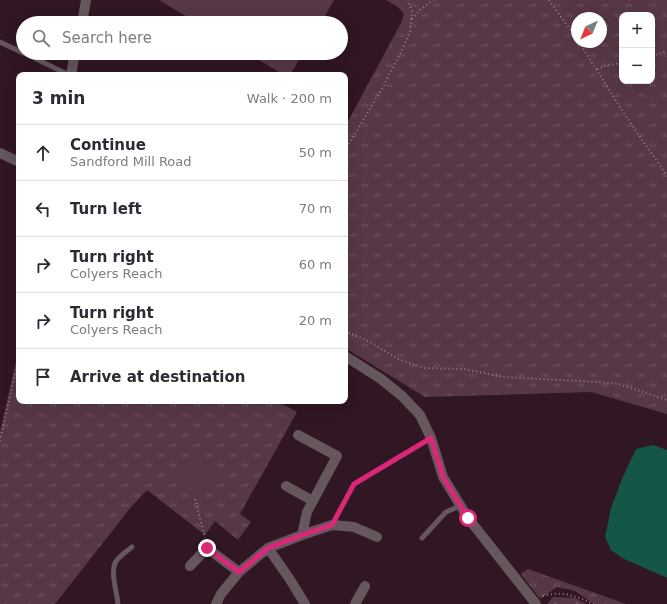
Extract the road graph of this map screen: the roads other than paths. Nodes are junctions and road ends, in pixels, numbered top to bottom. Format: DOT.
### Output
graph roads {
  1 [pos="86,0"];
  2 [pos="83,16"];
  3 [pos="0,42"];
  4 [pos="16,50"];
  5 [pos="38,60"];
  6 [pos="73,60"];
  7 [pos="64,72"];
  8 [pos="71,72"];
  9 [pos="0,153"];
  10 [pos="16,161"];
  11 [pos="348,358"];
  12 [pos="298,435"];
  13 [pos="286,486"];
  14 [pos="313,501"];
  15 [pos="460,506"];
  16 [pos="302,535"];
  17 [pos="377,537"];
  18 [pos="422,538"];
  19 [pos="132,547"];
  20 [pos="268,548"];
  21 [pos="190,566"];
  22 [pos="239,572"];
  23 [pos="365,586"];
  24 [pos="534,602"];
  25 [pos="118,604"];
  26 [pos="216,604"];
  27 [pos="305,604"];
  28 [pos="355,604"];
  1 -- 2 [label="street"];
  3 -- 4 [label="lane"];
  5 -- 7 [label="lane"];
  6 -- 8 [label="street"];
  9 -- 10 [label="street"];
  11 -- 15 [label="street"];
  12 -- 14 [label="street"];
  13 -- 14 [label="street"];
  14 -- 16 [label="street"];
  15 -- 18 [label="lane"];
  15 -- 24 [label="street"];
  16 -- 17 [label="street"];
  16 -- 20 [label="street"];
  19 -- 25 [label="lane"];
  20 -- 22 [label="street"];
  20 -- 27 [label="street"];
  21 -- 22 [label="street"];
  22 -- 26 [label="street"];
  23 -- 28 [label="street"];
}
